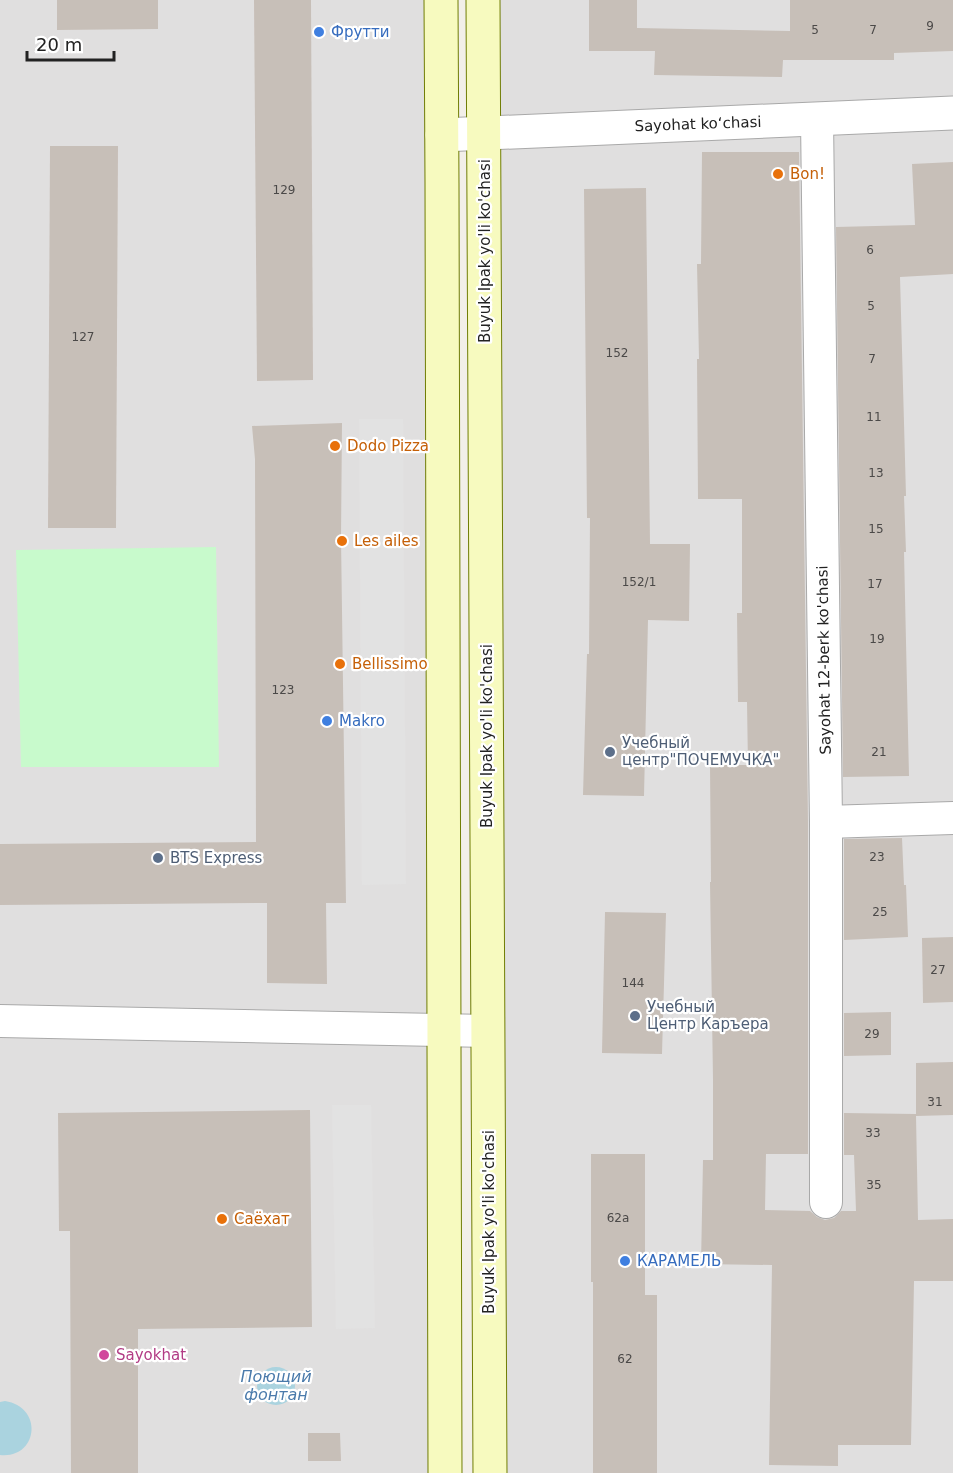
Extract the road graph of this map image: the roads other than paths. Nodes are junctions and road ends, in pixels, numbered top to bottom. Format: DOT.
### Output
graph roads {
  1 [pos="441,0"];
  2 [pos="483,0"];
  3 [pos="953,113"];
  4 [pos="817,119"];
  5 [pos="484,133"];
  6 [pos="442,135"];
  7 [pos="953,818"];
  8 [pos="826,822"];
  9 [pos="0,1022"];
  10 [pos="444,1030"];
  11 [pos="488,1030"];
  12 [pos="826,1202"];
  13 [pos="445,1473"];
  14 [pos="490,1473"];
  1 -- 6 [label="main road"];
  2 -- 5 [label="main road, Buyuk Ipak yo'li ko'chasi"];
  3 -- 4 [label="street, Sayohat koʻchasi"];
  4 -- 5 [label="street, Sayohat koʻchasi"];
  4 -- 8 [label="street, Sayohat 12-berk ko'chasi"];
  5 -- 6 [label="street, Sayohat koʻchasi"];
  5 -- 11 [label="main road, Buyuk Ipak yo'li ko'chasi"];
  6 -- 10 [label="main road"];
  7 -- 8 [label="street"];
  8 -- 12 [label="street, Sayohat 12-berk ko'chasi"];
  9 -- 10 [label="street"];
  10 -- 11 [label="street"];
  10 -- 13 [label="main road"];
  11 -- 14 [label="main road, Buyuk Ipak yo'li ko'chasi"];
}
